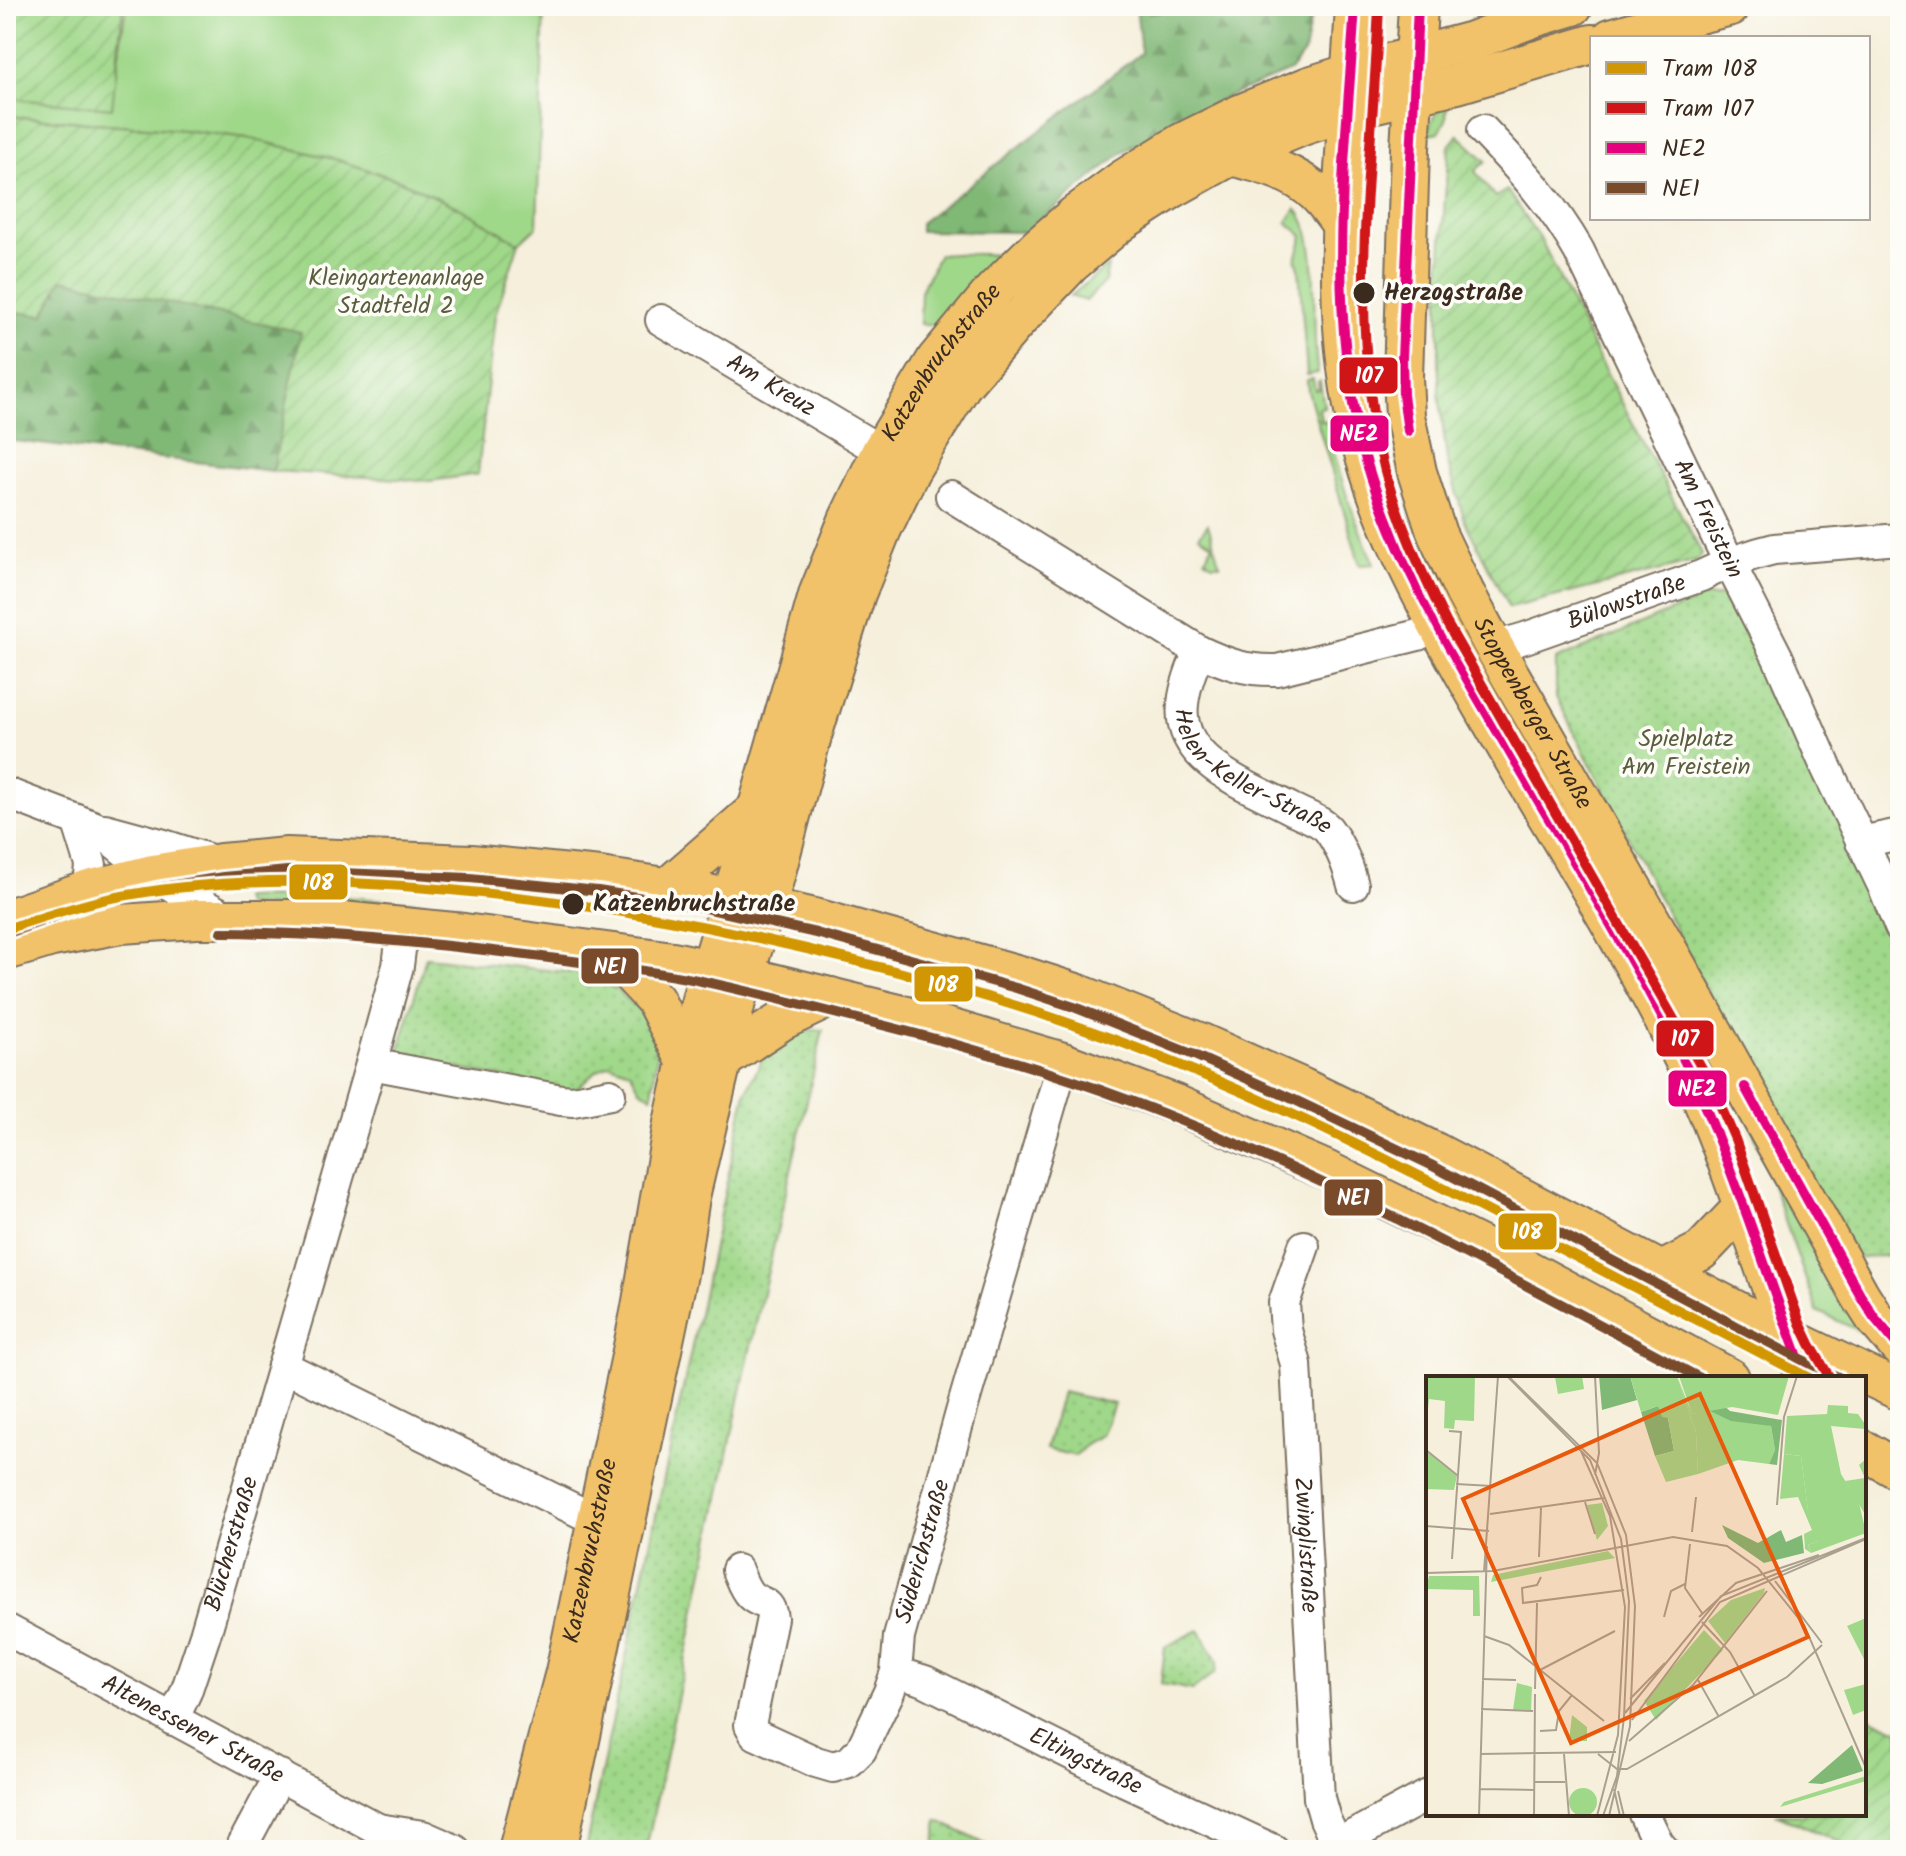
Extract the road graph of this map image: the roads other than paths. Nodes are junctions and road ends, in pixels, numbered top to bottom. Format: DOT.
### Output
graph roads {
  1 [pos="1355,6"];
  2 [pos="1418,6"];
  3 [pos="1485,6"];
  4 [pos="1573,6"];
  5 [pos="1731,6"];
  6 [pos="1533,18"];
  7 [pos="1618,36"];
  8 [pos="1590,45"];
  9 [pos="1382,83"];
  10 [pos="1483,130"];
  11 [pos="1231,156"];
  12 [pos="1341,224"];
  13 [pos="661,320"];
  14 [pos="881,451"];
  15 [pos="951,496"];
  16 [pos="1900,539"];
  17 [pos="1729,562"];
  18 [pos="1437,625"];
  19 [pos="1494,647"];
  20 [pos="1199,651"];
  21 [pos="6,793"];
  22 [pos="756,810"];
  23 [pos="86,824"];
  24 [pos="1900,834"];
  25 [pos="1861,842"];
  26 [pos="221,863"];
  27 [pos="153,874"];
  28 [pos="1353,885"];
  29 [pos="669,886"];
  30 [pos="89,890"];
  31 [pos="748,902"];
  32 [pos="228,918"];
  33 [pos="6,919"];
  34 [pos="403,926"];
  35 [pos="1900,927"];
  36 [pos="6,951"];
  37 [pos="611,953"];
  38 [pos="727,972"];
  39 [pos="831,997"];
  40 [pos="724,1059"];
  41 [pos="1063,1062"];
  42 [pos="687,1063"];
  43 [pos="371,1064"];
  44 [pos="610,1094"];
  45 [pos="1743,1207"];
  46 [pos="1304,1246"];
  47 [pos="1662,1271"];
  48 [pos="1789,1338"];
  49 [pos="1900,1348"];
  50 [pos="283,1366"];
  51 [pos="1726,1376"];
  52 [pos="1805,1376"];
  53 [pos="1895,1389"];
  54 [pos="1866,1451"];
  55 [pos="1900,1471"];
  56 [pos="596,1520"];
  57 [pos="737,1570"];
  58 [pos="6,1629"];
  59 [pos="896,1672"];
  60 [pos="173,1720"];
  61 [pos="280,1775"];
  62 [pos="1426,1796"];
  63 [pos="1645,1816"];
  64 [pos="388,1840"];
  65 [pos="1331,1847"];
  66 [pos="240,1850"];
  67 [pos="455,1850"];
  68 [pos="518,1850"];
  69 [pos="557,1850"];
  70 [pos="1274,1850"];
  71 [pos="1664,1850"];
  1 -- 9 [label="main road, Stoppenberger Straße"];
  2 -- 9 [label="main road, Stoppenberger Straße"];
  3 -- 6 [label="main road"];
  4 -- 6 [label="main road"];
  5 -- 7 [label="main road"];
  6 -- 9 [label="main road"];
  8 -- 9 [label="main road"];
  9 -- 11 [label="main road, Katzenbruchstraße"];
  9 -- 12 [label="main road, Stoppenberger Straße"];
  9 -- 14 [label="main road, Katzenbruchstraße"];
  9 -- 19 [label="main road, Stoppenberger Straße"];
  10 -- 17 [label="street, Am Freistein"];
  11 -- 12 [label="main road"];
  11 -- 31 [label="main road, Katzenbruchstraße"];
  12 -- 18 [label="main road, Stoppenberger Straße"];
  13 -- 14 [label="street, Am Kreuz"];
  14 -- 22 [label="main road, Katzenbruchstraße"];
  15 -- 20 [label="street, Helen-Keller-Straße"];
  16 -- 17 [label="street, Bülowstraße"];
  17 -- 19 [label="street, Bülowstraße"];
  17 -- 25 [label="street, Am Freistein"];
  18 -- 20 [label="street, Helen-Keller-Straße"];
  18 -- 45 [label="main road, Stoppenberger Straße"];
  19 -- 49 [label="main road, Stoppenberger Straße"];
  20 -- 28 [label="street, Helen-Keller-Straße"];
  21 -- 23 [label="street"];
  22 -- 29 [label="main road"];
  22 -- 31 [label="main road, Katzenbruchstraße"];
  23 -- 26 [label="street"];
  23 -- 27 [label="street"];
  23 -- 30 [label="street"];
  24 -- 25 [label="street"];
  25 -- 35 [label="street, Am Freistein"];
  26 -- 27 [label="main road"];
  26 -- 29 [label="main road"];
  27 -- 30 [label="main road"];
  27 -- 32 [label="street"];
  29 -- 31 [label="main road"];
  30 -- 33 [label="main road"];
  31 -- 38 [label="main road, Katzenbruchstraße"];
  31 -- 47 [label="main road"];
  32 -- 34 [label="main road"];
  32 -- 36 [label="main road"];
  34 -- 37 [label="main road"];
  34 -- 43 [label="street, Blücherstraße"];
  37 -- 38 [label="main road"];
  37 -- 42 [label="main road"];
  38 -- 39 [label="main road"];
  38 -- 40 [label="main road, Katzenbruchstraße"];
  38 -- 42 [label="main road, Katzenbruchstraße"];
  39 -- 40 [label="main road"];
  39 -- 41 [label="main road"];
  40 -- 69 [label="main road, Katzenbruchstraße"];
  41 -- 51 [label="main road"];
  41 -- 59 [label="street, Süderichstraße"];
  42 -- 56 [label="main road, Katzenbruchstraße"];
  43 -- 44 [label="street"];
  43 -- 50 [label="street, Blücherstraße"];
  45 -- 47 [label="main road"];
  45 -- 48 [label="main road, Stoppenberger Straße"];
  46 -- 65 [label="street, Zwinglistraße"];
  47 -- 48 [label="main road"];
  48 -- 52 [label="main road, Stoppenberger Straße"];
  48 -- 53 [label="main road"];
  50 -- 56 [label="street"];
  50 -- 60 [label="street, Blücherstraße"];
  54 -- 55 [label="main road"];
  56 -- 68 [label="main road, Katzenbruchstraße"];
  57 -- 59 [label="street, Süderichstraße"];
  58 -- 60 [label="street, Altenessener Straße"];
  59 -- 70 [label="street, Eltingstraße"];
  60 -- 61 [label="street, Altenessener Straße"];
  61 -- 64 [label="street, Altenessener Straße"];
  61 -- 66 [label="street"];
  62 -- 65 [label="street"];
  63 -- 71 [label="street"];
  64 -- 67 [label="street, Altenessener Straße"];
}
